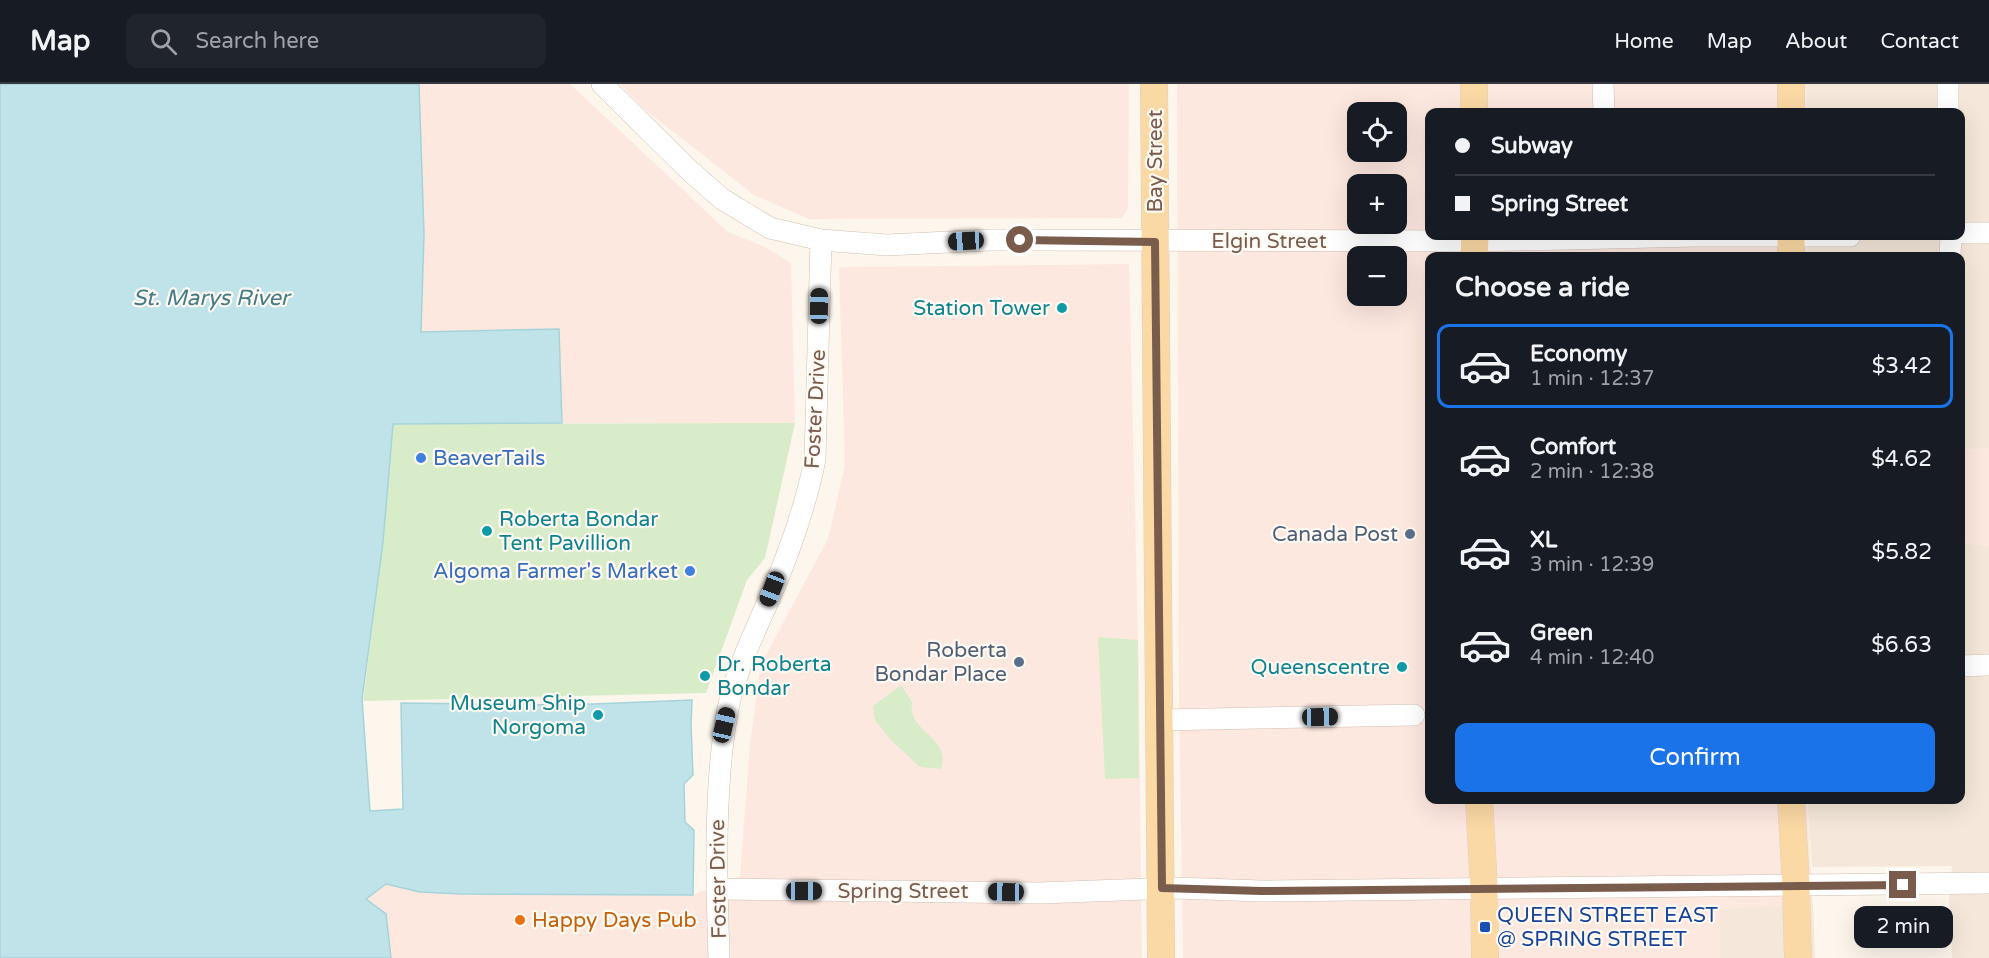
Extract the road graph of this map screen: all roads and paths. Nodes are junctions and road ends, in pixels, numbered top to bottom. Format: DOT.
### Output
graph roads {
  1 [pos="602,84"];
  2 [pos="1154,84"];
  3 [pos="1474,84"];
  4 [pos="1604,84"];
  5 [pos="1791,84"];
  6 [pos="1948,84"];
  7 [pos="1474,108"];
  8 [pos="1604,108"];
  9 [pos="1791,108"];
  10 [pos="1948,108"];
  11 [pos="1965,233"];
  12 [pos="1989,233"];
  13 [pos="820,240"];
  14 [pos="1552,240"];
  15 [pos="1750,240"];
  16 [pos="1816,240"];
  17 [pos="1155,242"];
  18 [pos="1791,243"];
  19 [pos="1475,244"];
  20 [pos="1989,665"];
  21 [pos="1965,666"];
  22 [pos="1414,715"];
  23 [pos="1160,720"];
  24 [pos="1479,804"];
  25 [pos="1791,804"];
  26 [pos="1989,884"];
  27 [pos="1796,886"];
  28 [pos="1162,888"];
  29 [pos="717,889"];
  30 [pos="1484,889"];
  31 [pos="719,958"];
  32 [pos="1161,958"];
  33 [pos="1485,958"];
  34 [pos="1797,958"];
  1 -- 13 [label="street, Elgin Street"];
  2 -- 17 [label="main road, Bay Street"];
  3 -- 7 [label="main road"];
  4 -- 8 [label="street"];
  5 -- 9 [label="main road"];
  6 -- 10 [label="street"];
  11 -- 12 [label="street"];
  13 -- 17 [label="street, Elgin Street"];
  13 -- 29 [label="street, Foster Drive"];
  14 -- 19 [label="street, Elgin Street"];
  15 -- 18 [label="street, Elgin Street"];
  16 -- 18 [label="street, Elgin Street"];
  17 -- 19 [label="street, Elgin Street"];
  17 -- 23 [label="main road, Bay Street"];
  20 -- 21 [label="street"];
  22 -- 23 [label="street"];
  23 -- 28 [label="main road, Bay Street"];
  24 -- 30 [label="main road"];
  25 -- 27 [label="main road"];
  26 -- 27 [label="street, Spring Street"];
  27 -- 30 [label="street, Spring Street"];
  27 -- 34 [label="main road"];
  28 -- 29 [label="street, Spring Street"];
  28 -- 30 [label="street, Spring Street"];
  28 -- 32 [label="main road, Bay Street"];
  29 -- 31 [label="street, Foster Drive"];
  30 -- 33 [label="main road"];
}
